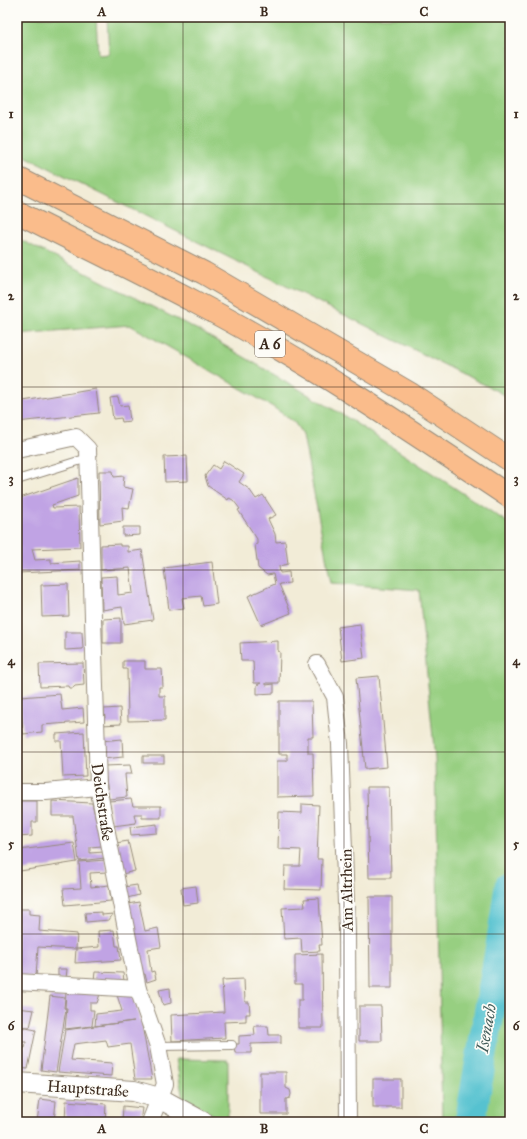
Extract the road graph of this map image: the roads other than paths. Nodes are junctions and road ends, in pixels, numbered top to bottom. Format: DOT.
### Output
graph roads {
  1 [pos="17,178"];
  2 [pos="17,212"];
  3 [pos="17,450"];
  4 [pos="88,453"];
  5 [pos="510,460"];
  6 [pos="17,480"];
  7 [pos="510,497"];
  8 [pos="317,664"];
  9 [pos="98,787"];
  10 [pos="17,792"];
  11 [pos="17,982"];
  12 [pos="138,990"];
  13 [pos="232,1044"];
  14 [pos="158,1046"];
  15 [pos="17,1083"];
  16 [pos="159,1098"];
  17 [pos="150,1122"];
  18 [pos="203,1122"];
  19 [pos="348,1122"];
  1 -- 5 [label="highway, A 6"];
  2 -- 7 [label="highway, A 6"];
  3 -- 4 [label="street"];
  4 -- 6 [label="lane"];
  4 -- 9 [label="street, Deichstraße"];
  8 -- 19 [label="street, Am Altrhein"];
  9 -- 10 [label="street"];
  9 -- 12 [label="street, Deichstraße"];
  11 -- 12 [label="street"];
  12 -- 14 [label="street, Deichstraße"];
  13 -- 14 [label="lane"];
  14 -- 16 [label="street, Deichstraße"];
  15 -- 16 [label="street, Hauptstraße"];
  16 -- 17 [label="street, Deichstraße"];
  16 -- 18 [label="street, Hauptstraße"];
}
